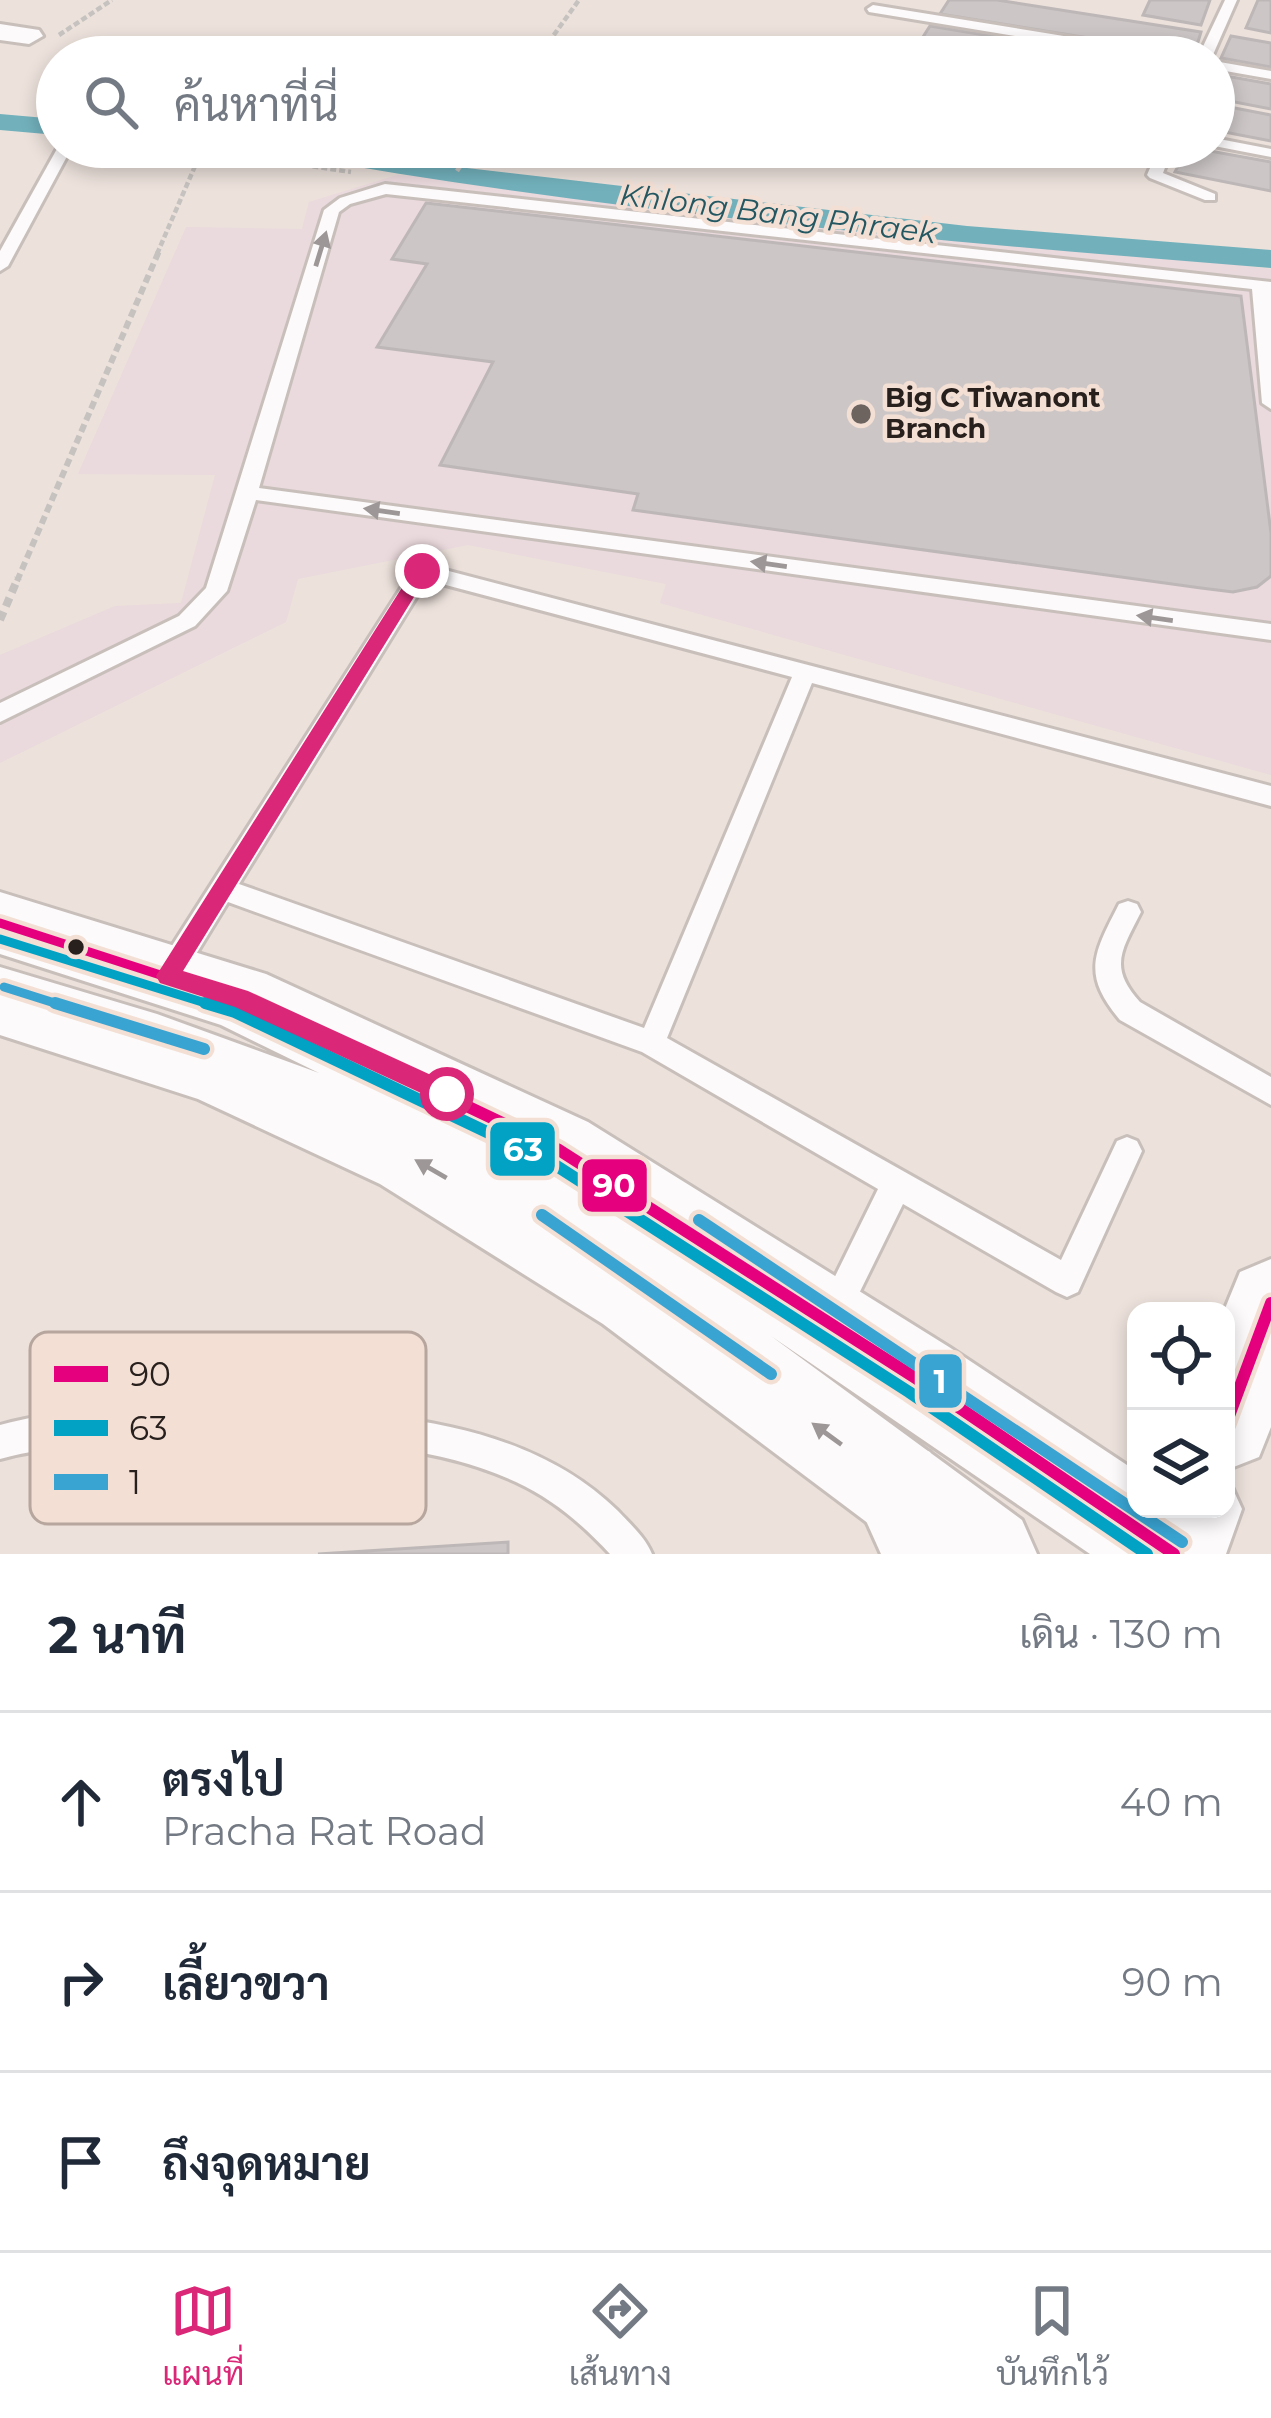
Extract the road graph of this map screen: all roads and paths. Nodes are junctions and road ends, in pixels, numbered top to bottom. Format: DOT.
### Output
graph roads {
  1 [pos="579,0"];
  2 [pos="1231,0"];
  3 [pos="873,9"];
  4 [pos="0,32"];
  5 [pos="29,36"];
  6 [pos="553,36"];
  7 [pos="1039,36"];
  8 [pos="1215,36"];
  9 [pos="1235,68"];
  10 [pos="1271,75"];
  11 [pos="1235,146"];
  12 [pos="1271,153"];
  13 [pos="53,168"];
  14 [pos="194,168"];
  15 [pos="324,168"];
  16 [pos="1158,168"];
  17 [pos="358,173"];
  18 [pos="1210,196"];
  19 [pos="0,266"];
  20 [pos="1266,286"];
  21 [pos="1271,403"];
  22 [pos="248,493"];
  23 [pos="0,620"];
  24 [pos="1271,632"];
  25 [pos="805,673"];
  26 [pos="0,712"];
  27 [pos="1271,796"];
  28 [pos="222,889"];
  29 [pos="1128,912"];
  30 [pos="0,923"];
  31 [pos="167,976"];
  32 [pos="0,1001"];
  33 [pos="651,1043"];
  34 [pos="1271,1092"];
  35 [pos="1127,1151"];
  36 [pos="897,1184"];
  37 [pos="1271,1305"];
  38 [pos="829,1322"];
  39 [pos="1231,1410"];
  40 [pos="30,1437"];
  41 [pos="426,1440"];
  42 [pos="0,1442"];
  43 [pos="1190,1518"];
  44 [pos="914,1520"];
  45 [pos="634,1554"];
  46 [pos="988,1554"];
  47 [pos="1176,1554"];
  1 -- 6 [label="path"];
  2 -- 8 [label="lane"];
  3 -- 7 [label="lane"];
  4 -- 5 [label="street"];
  9 -- 10 [label="lane"];
  11 -- 12 [label="lane"];
  13 -- 19 [label="lane"];
  14 -- 23 [label="path"];
  15 -- 17 [label="path"];
  16 -- 18 [label="lane"];
  20 -- 21 [label="lane"];
  22 -- 20 [label="lane, one-way"];
  24 -- 22 [label="lane, one-way"];
  22 -- 26 [label="lane"];
  25 -- 27 [label="lane"];
  25 -- 28 [label="lane"];
  25 -- 33 [label="lane"];
  28 -- 31 [label="lane"];
  28 -- 33 [label="lane"];
  29 -- 34 [label="lane"];
  30 -- 31 [label="main road"];
  31 -- 38 [label="main road"];
  44 -- 32 [label="main road, one-way"];
  33 -- 36 [label="lane"];
  35 -- 36 [label="lane"];
  36 -- 38 [label="lane"];
  37 -- 39 [label="main road"];
  38 -- 47 [label="main road"];
  40 -- 42 [label="lane"];
  41 -- 45 [label="lane"];
  43 -- 47 [label="main road"];
  44 -- 46 [label="main road"];
}
